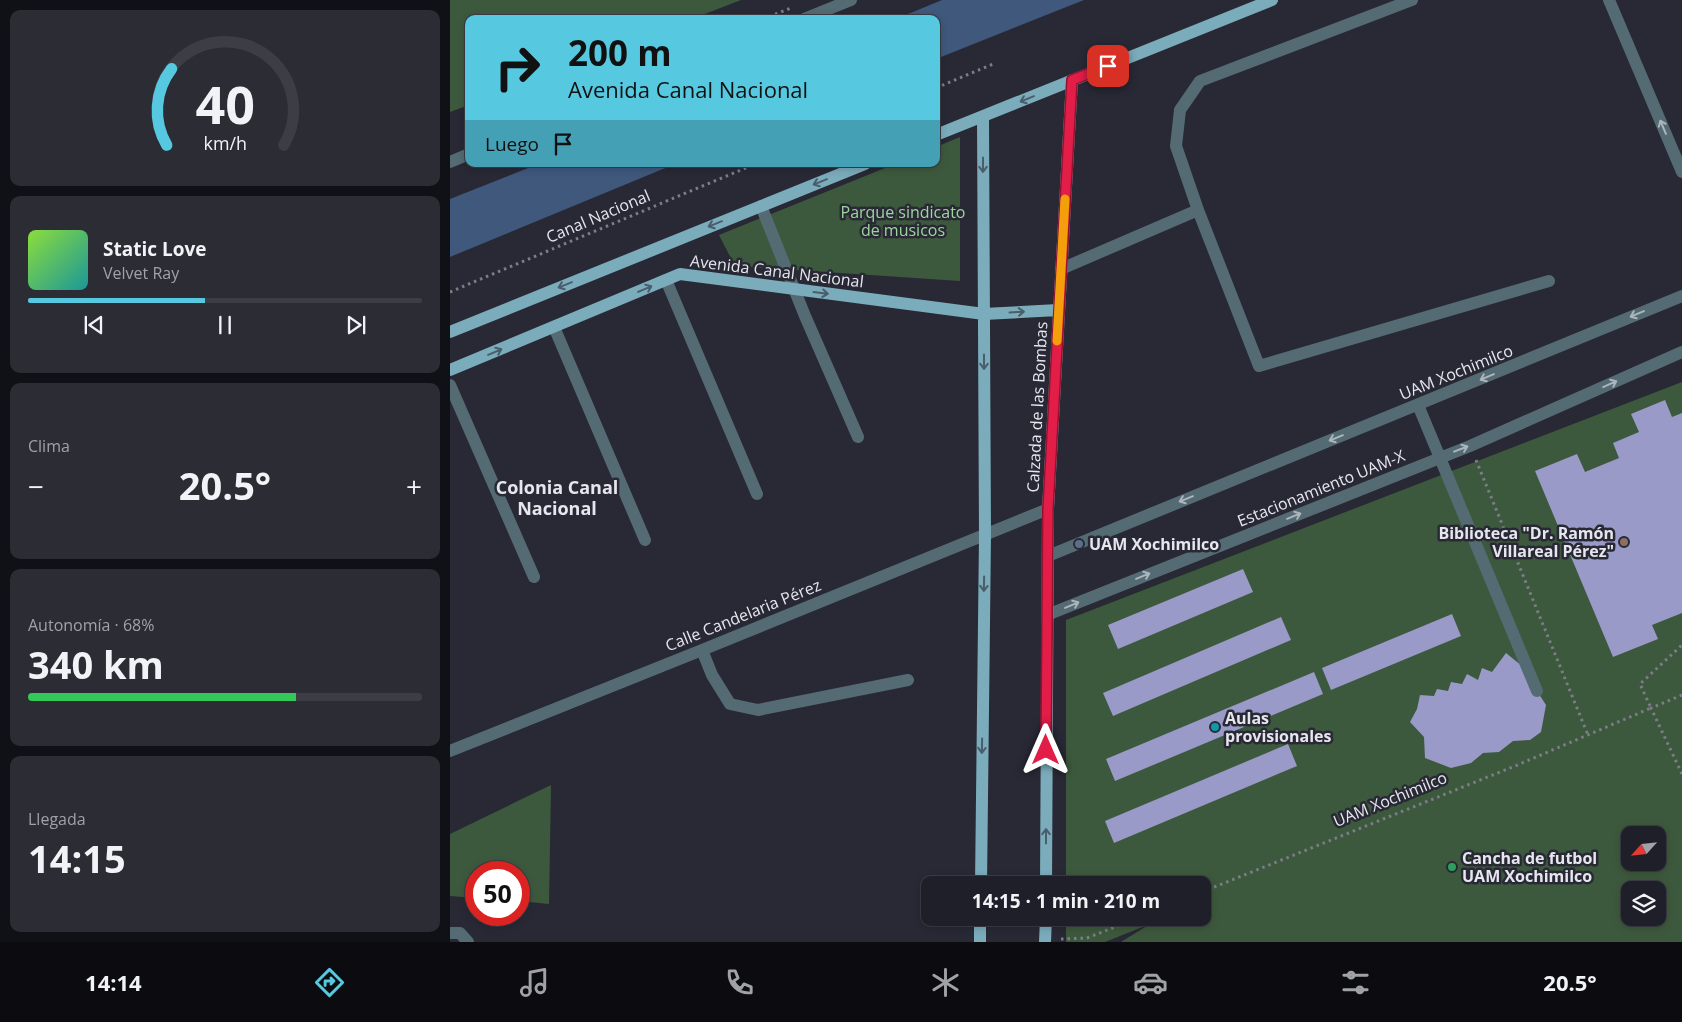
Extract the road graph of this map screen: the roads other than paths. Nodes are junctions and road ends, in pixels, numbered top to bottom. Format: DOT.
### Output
graph roads {
  1 [pos="851,0"];
  2 [pos="1272,0"];
  3 [pos="1412,0"];
  4 [pos="1609,0"];
  5 [pos="814,15"];
  6 [pos="1072,80"];
  7 [pos="983,117"];
  8 [pos="940,133"];
  9 [pos="465,156"];
  10 [pos="450,162"];
  11 [pos="858,167"];
  12 [pos="1682,172"];
  13 [pos="760,206"];
  14 [pos="1198,210"];
  15 [pos="1061,269"];
  16 [pos="666,280"];
  17 [pos="1549,281"];
  18 [pos="794,289"];
  19 [pos="1682,296"];
  20 [pos="1058,310"];
  21 [pos="984,314"];
  22 [pos="554,327"];
  23 [pos="450,332"];
  24 [pos="1682,352"];
  25 [pos="450,370"];
  26 [pos="450,385"];
  27 [pos="1418,405"];
  28 [pos="858,437"];
  29 [pos="1440,458"];
  30 [pos="757,494"];
  31 [pos="1048,508"];
  32 [pos="984,535"];
  33 [pos="644,540"];
  34 [pos="1048,556"];
  35 [pos="534,577"];
  36 [pos="1047,615"];
  37 [pos="702,650"];
  38 [pos="908,680"];
  39 [pos="1536,691"];
  40 [pos="450,751"];
  41 [pos="981,876"];
  42 [pos="1046,876"];
  43 [pos="980,926"];
  44 [pos="1046,926"];
  45 [pos="450,933"];
  46 [pos="1045,940"];
  47 [pos="468,942"];
  48 [pos="980,942"];
  1 -- 5 [label="street"];
  2 -- 6 [label="main road"];
  3 -- 14 [label="street"];
  12 -- 4 [label="street, one-way"];
  6 -- 7 [label="main road, one-way"];
  6 -- 15 [label="main road, Calzada de las Bombas"];
  7 -- 8 [label="main road"];
  7 -- 21 [label="main road, one-way"];
  9 -- 10 [label="street"];
  11 -- 13 [label="main road, Avenida Canal Nacional, one-way"];
  13 -- 18 [label="street"];
  13 -- 23 [label="main road, Avenida Canal Nacional, one-way"];
  14 -- 15 [label="street"];
  14 -- 17 [label="street"];
  15 -- 20 [label="main road, Calzada de las Bombas"];
  16 -- 18 [label="main road, Avenida Canal Nacional"];
  22 -- 16 [label="main road, Avenida Canal Nacional, one-way"];
  16 -- 30 [label="street"];
  18 -- 21 [label="main road, Avenida Canal Nacional, one-way"];
  18 -- 28 [label="street"];
  19 -- 27 [label="street, UAM Xochimilco, one-way"];
  21 -- 20 [label="main road, Avenida Canal Nacional, one-way"];
  20 -- 31 [label="main road, Calzada de las Bombas"];
  21 -- 32 [label="main road, one-way"];
  25 -- 22 [label="main road, Avenida Canal Nacional, one-way"];
  22 -- 33 [label="street"];
  29 -- 24 [label="street, Estacionamiento UAM-X, one-way"];
  26 -- 35 [label="street"];
  27 -- 29 [label="street"];
  27 -- 34 [label="street, UAM Xochimilco, one-way"];
  36 -- 29 [label="street, Estacionamiento UAM-X, one-way"];
  29 -- 39 [label="street"];
  31 -- 32 [label="street, Calle Candelaria Pérez"];
  31 -- 34 [label="main road, Calzada de las Bombas"];
  32 -- 37 [label="street, Calle Candelaria Pérez"];
  32 -- 41 [label="main road, one-way"];
  34 -- 36 [label="main road, Calzada de las Bombas"];
  42 -- 36 [label="main road, Calzada de las Bombas, one-way"];
  37 -- 38 [label="street"];
  37 -- 40 [label="street, Calle Candelaria Pérez"];
  43 -- 48 [label="main road"];
  44 -- 46 [label="main road"];
  45 -- 47 [label="street"];
}
